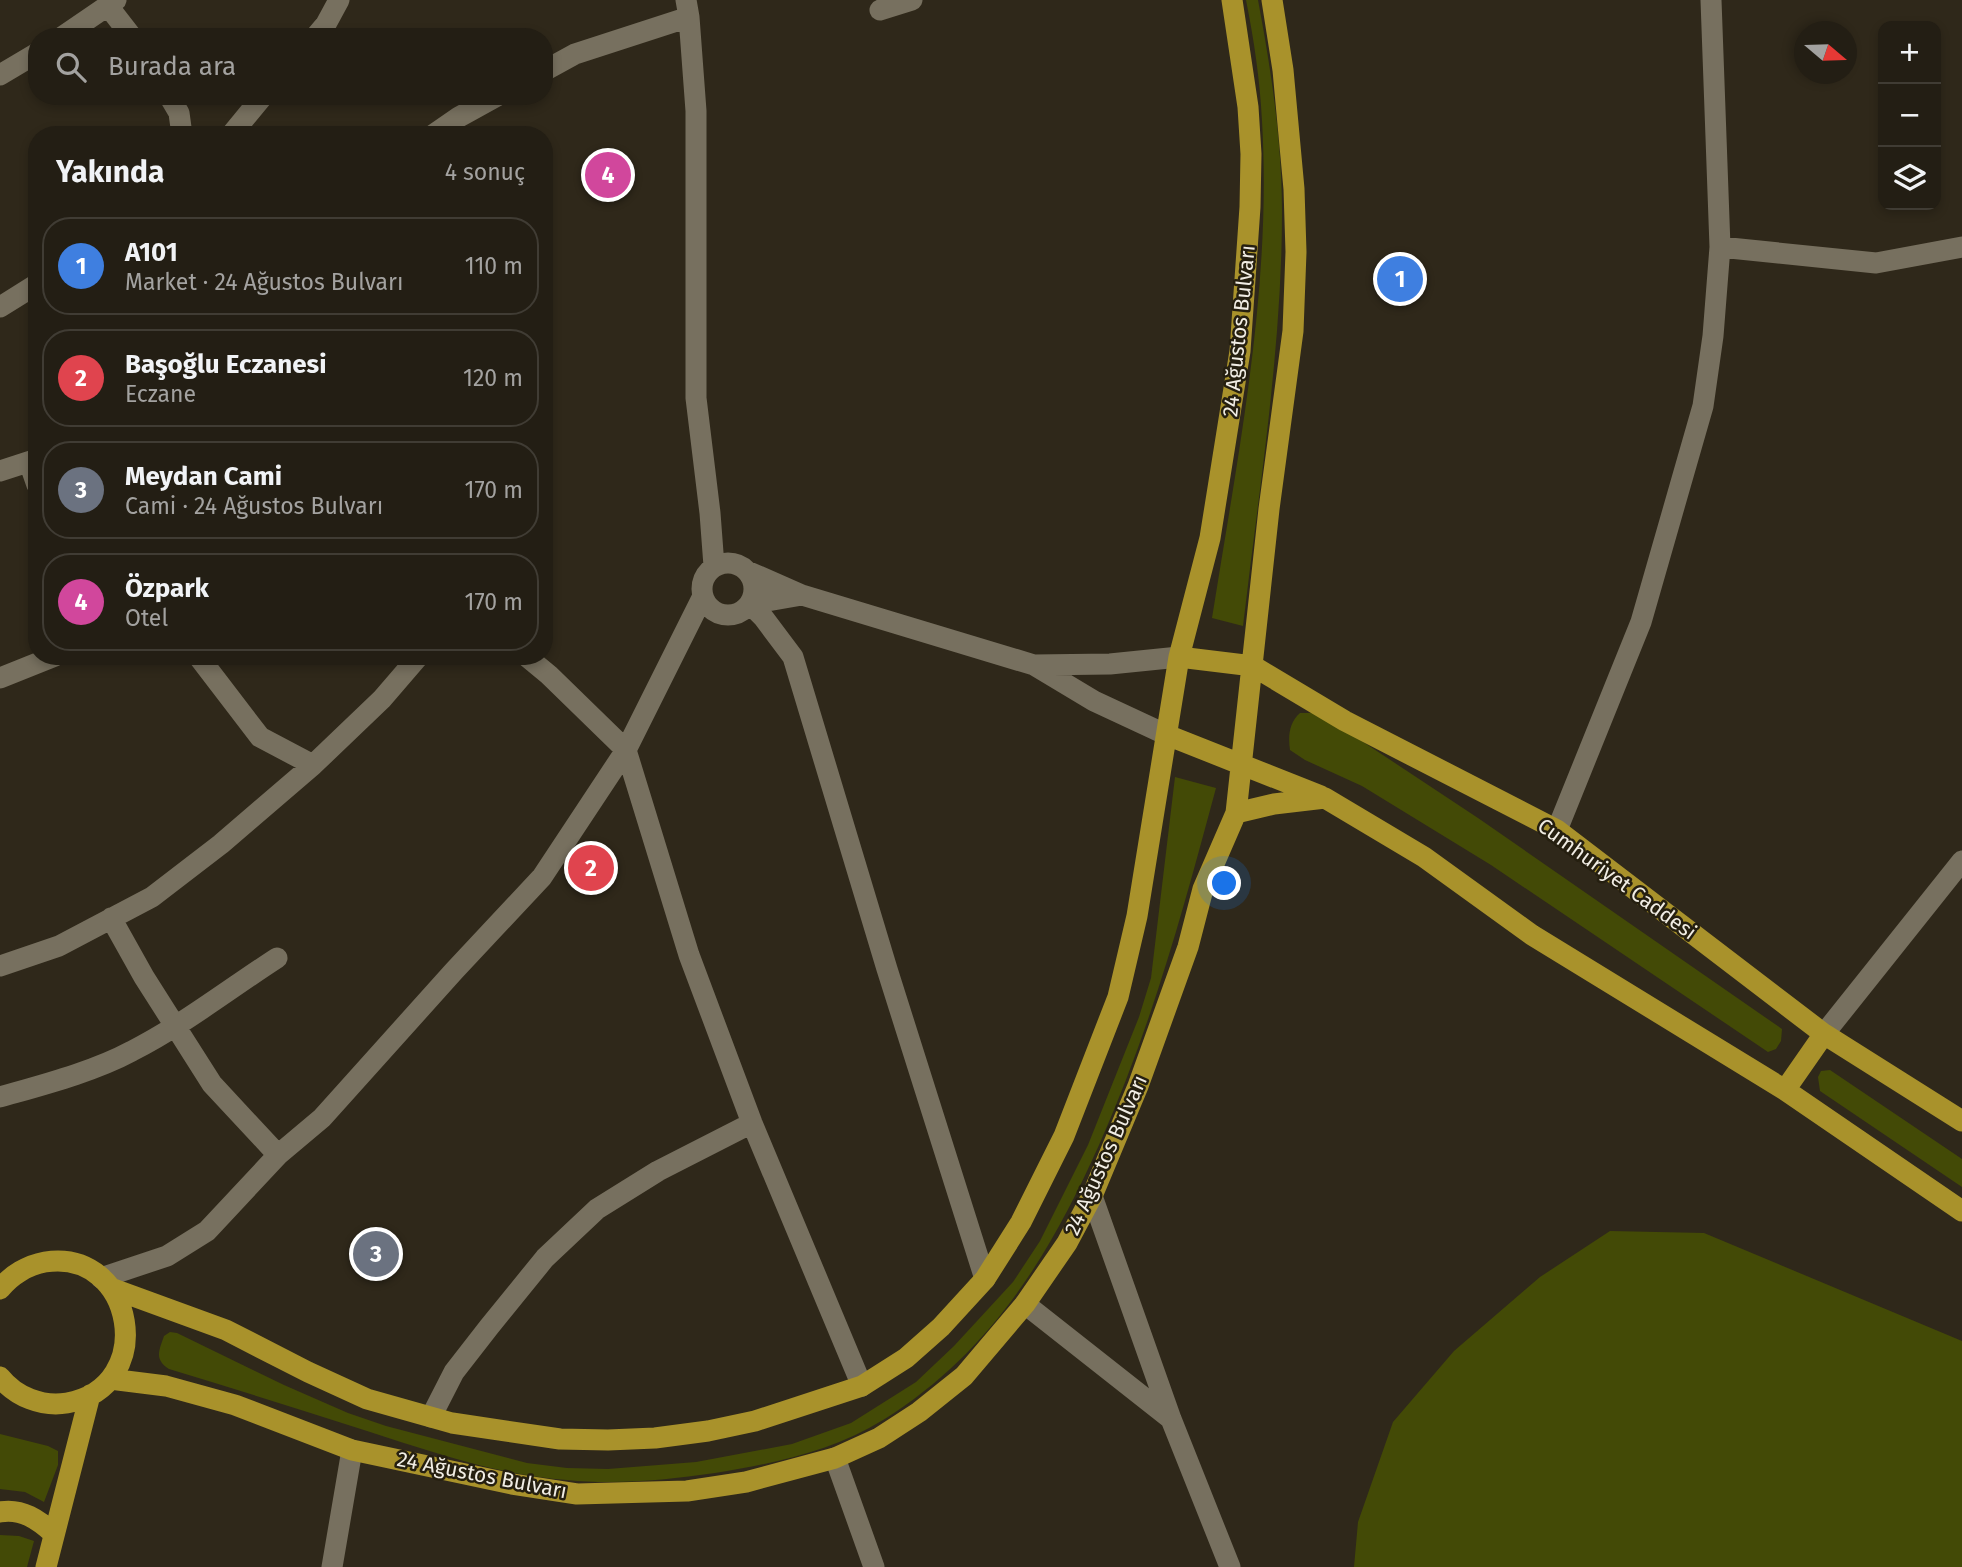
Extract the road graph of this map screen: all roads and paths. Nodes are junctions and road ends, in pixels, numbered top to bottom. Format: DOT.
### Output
graph roads {
  1 [pos="339,0"];
  2 [pos="912,0"];
  3 [pos="1232,0"];
  4 [pos="1272,0"];
  5 [pos="1711,0"];
  6 [pos="112,3"];
  7 [pos="688,8"];
  8 [pos="880,10"];
  9 [pos="74,28"];
  10 [pos="127,28"];
  11 [pos="323,28"];
  12 [pos="28,58"];
  13 [pos="553,66"];
  14 [pos="0,75"];
  15 [pos="174,105"];
  16 [pos="256,105"];
  17 [pos="481,105"];
  18 [pos="181,126"];
  19 [pos="238,126"];
  20 [pos="446,126"];
  21 [pos="1720,247"];
  22 [pos="1962,247"];
  23 [pos="28,290"];
  24 [pos="0,307"];
  25 [pos="28,463"];
  26 [pos="0,471"];
  27 [pos="714,566"];
  28 [pos="747,571"];
  29 [pos="802,595"];
  30 [pos="702,598"];
  31 [pos="750,604"];
  32 [pos="1179,657"];
  33 [pos="32,665"];
  34 [pos="205,665"];
  35 [pos="411,665"];
  36 [pos="537,665"];
  37 [pos="1034,665"];
  38 [pos="1253,666"];
  39 [pos="0,678"];
  40 [pos="1167,735"];
  41 [pos="626,750"];
  42 [pos="1241,764"];
  43 [pos="313,765"];
  44 [pos="1325,797"];
  45 [pos="1236,813"];
  46 [pos="1558,830"];
  47 [pos="1962,861"];
  48 [pos="111,918"];
  49 [pos="277,958"];
  50 [pos="0,966"];
  51 [pos="175,1026"];
  52 [pos="1824,1034"];
  53 [pos="1785,1090"];
  54 [pos="0,1097"];
  55 [pos="1962,1121"];
  56 [pos="752,1123"];
  57 [pos="278,1155"];
  58 [pos="1092,1196"];
  59 [pos="1962,1211"];
  60 [pos="985,1279"];
  61 [pos="106,1283"];
  62 [pos="1,1285"];
  63 [pos="1025,1304"];
  64 [pos="0,1377"];
  65 [pos="110,1379"];
  66 [pos="862,1386"];
  67 [pos="90,1395"];
  68 [pos="431,1417"];
  69 [pos="1171,1419"];
  70 [pos="352,1450"];
  71 [pos="835,1458"];
  72 [pos="0,1512"];
  73 [pos="54,1534"];
  74 [pos="46,1567"];
  75 [pos="332,1567"];
  76 [pos="874,1567"];
  77 [pos="1230,1567"];
  1 -- 11 [label="street"];
  2 -- 8 [label="street"];
  3 -- 32 [label="main road, 24 Ağustos Bulvarı"];
  4 -- 38 [label="main road, 24 Ağustos Bulvarı"];
  5 -- 21 [label="street"];
  6 -- 9 [label="street"];
  6 -- 10 [label="street"];
  7 -- 13 [label="street"];
  7 -- 27 [label="street"];
  12 -- 14 [label="street"];
  15 -- 18 [label="street"];
  16 -- 19 [label="street"];
  17 -- 20 [label="street"];
  21 -- 22 [label="street"];
  21 -- 46 [label="street"];
  23 -- 24 [label="street"];
  25 -- 26 [label="street"];
  27 -- 28 [label="street"];
  27 -- 30 [label="street"];
  28 -- 29 [label="street"];
  28 -- 31 [label="street"];
  29 -- 31 [label="street"];
  29 -- 37 [label="street"];
  30 -- 31 [label="street"];
  30 -- 41 [label="street"];
  31 -- 60 [label="street"];
  32 -- 37 [label="street"];
  32 -- 38 [label="main road"];
  32 -- 40 [label="main road, 24 Ağustos Bulvarı"];
  33 -- 39 [label="street"];
  34 -- 43 [label="street"];
  35 -- 43 [label="street"];
  36 -- 41 [label="street"];
  37 -- 40 [label="street"];
  38 -- 42 [label="main road, 24 Ağustos Bulvarı"];
  38 -- 46 [label="main road, Cumhuriyet Caddesi"];
  40 -- 42 [label="main road"];
  40 -- 60 [label="main road"];
  41 -- 56 [label="street"];
  41 -- 57 [label="street"];
  42 -- 44 [label="main road"];
  42 -- 45 [label="main road, 24 Ağustos Bulvarı"];
  43 -- 48 [label="street"];
  44 -- 45 [label="main road"];
  44 -- 53 [label="main road"];
  45 -- 58 [label="main road, 24 Ağustos Bulvarı"];
  46 -- 52 [label="main road, Cumhuriyet Caddesi"];
  47 -- 52 [label="street"];
  48 -- 50 [label="street"];
  48 -- 51 [label="street"];
  49 -- 51 [label="street"];
  51 -- 54 [label="street"];
  51 -- 57 [label="street"];
  52 -- 53 [label="main road"];
  52 -- 55 [label="main road, Cumhuriyet Caddesi"];
  53 -- 59 [label="main road"];
  56 -- 66 [label="street"];
  56 -- 68 [label="street"];
  57 -- 61 [label="street"];
  58 -- 63 [label="main road, 24 Ağustos Bulvarı"];
  58 -- 69 [label="street"];
  60 -- 66 [label="main road"];
  61 -- 62 [label="main road"];
  61 -- 65 [label="main road"];
  61 -- 68 [label="main road"];
  63 -- 69 [label="street"];
  63 -- 71 [label="main road, 24 Ağustos Bulvarı"];
  64 -- 67 [label="main road"];
  65 -- 67 [label="main road"];
  65 -- 70 [label="main road, 24 Ağustos Bulvarı"];
  66 -- 68 [label="main road"];
  67 -- 73 [label="main road"];
  69 -- 77 [label="street"];
  70 -- 71 [label="main road, 24 Ağustos Bulvarı"];
  70 -- 75 [label="street"];
  71 -- 76 [label="street"];
  72 -- 73 [label="main road"];
  73 -- 74 [label="main road"];
}
